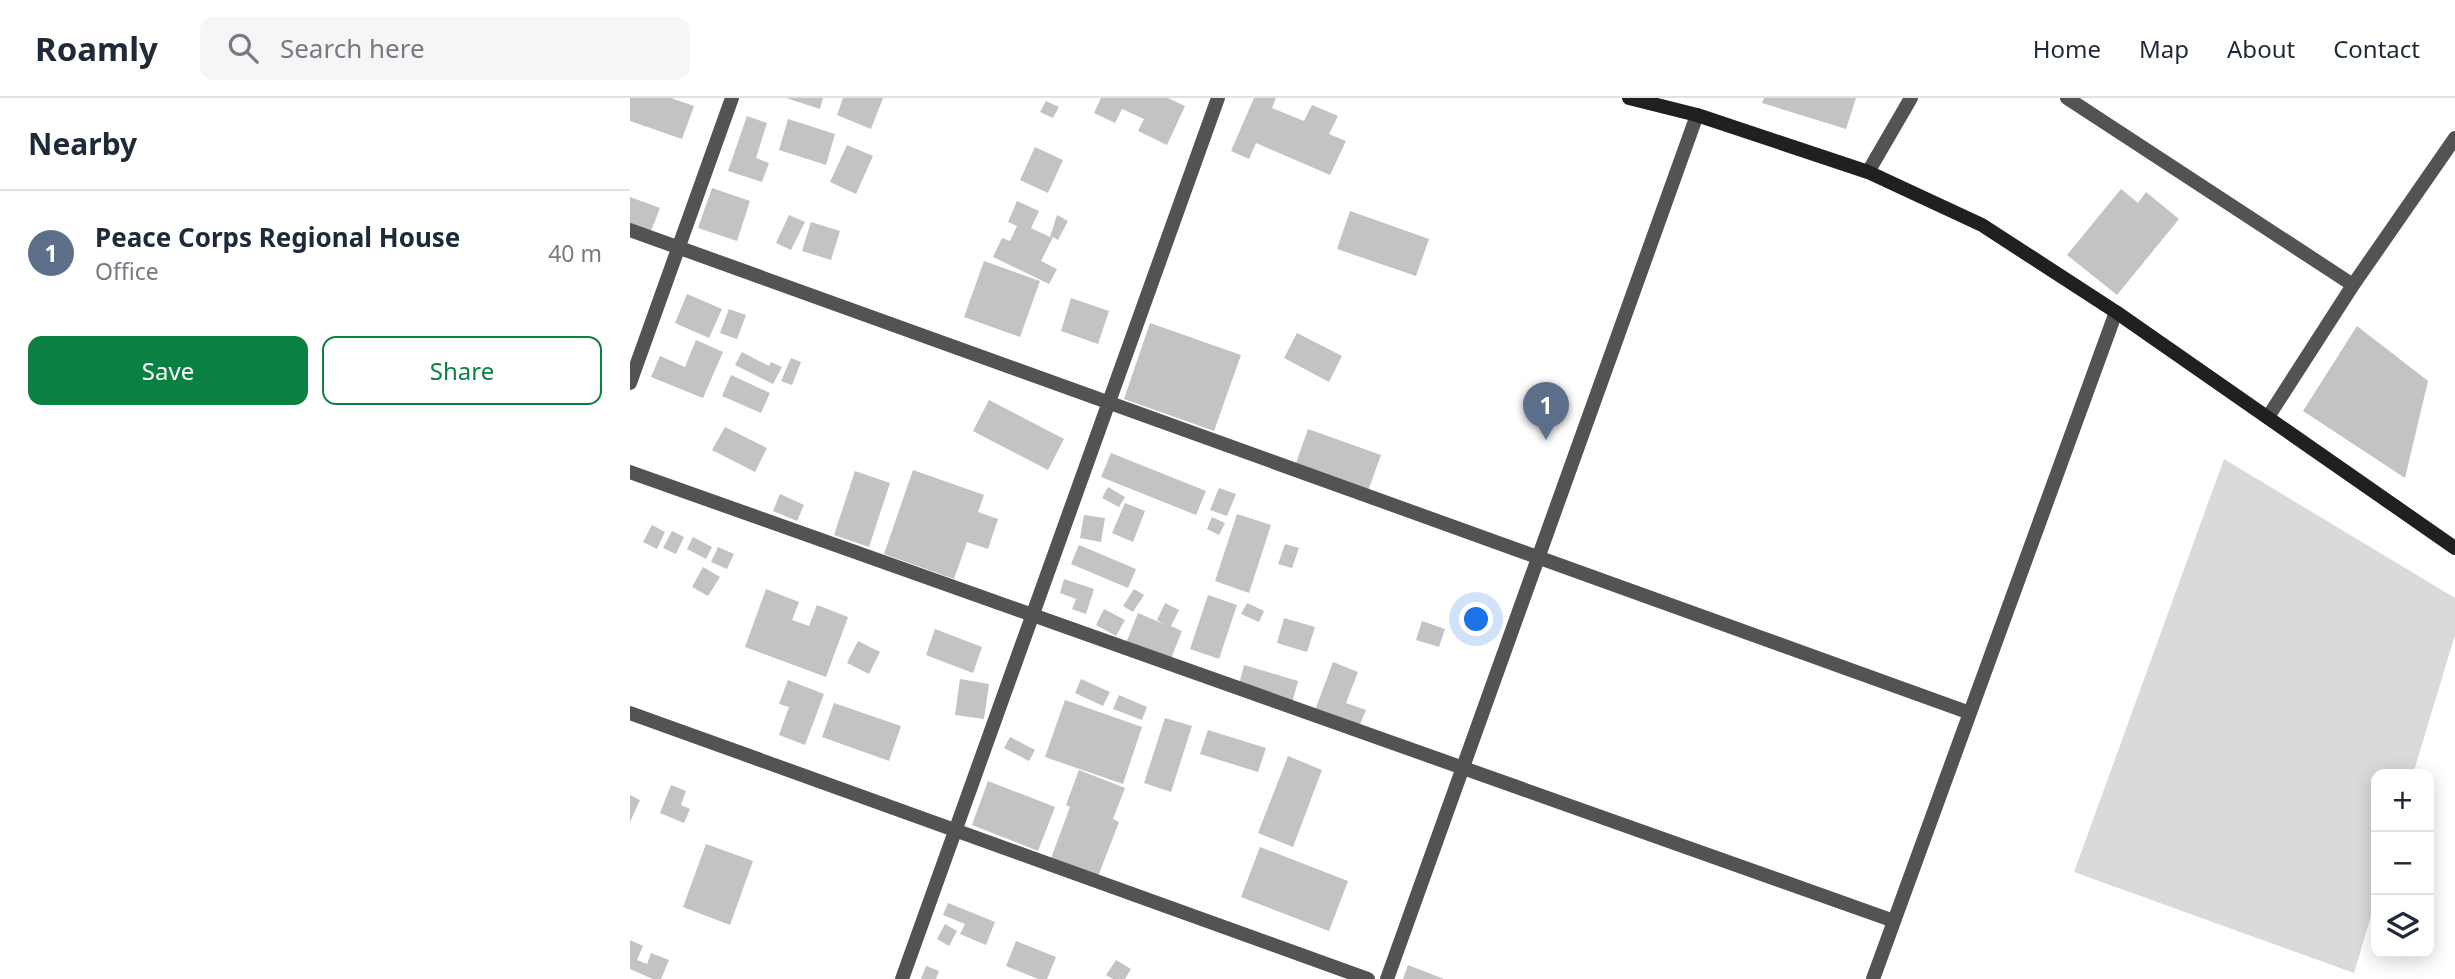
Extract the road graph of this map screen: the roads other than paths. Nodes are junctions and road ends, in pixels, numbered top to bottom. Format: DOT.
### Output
graph roads {
  1 [pos="732,98"];
  2 [pos="1218,98"];
  3 [pos="1629,98"];
  4 [pos="1911,98"];
  5 [pos="2067,98"];
  6 [pos="1697,115"];
  7 [pos="2455,138"];
  8 [pos="1868,172"];
  9 [pos="630,230"];
  10 [pos="679,247"];
  11 [pos="2353,285"];
  12 [pos="2116,312"];
  13 [pos="630,383"];
  14 [pos="1109,403"];
  15 [pos="2268,417"];
  16 [pos="630,472"];
  17 [pos="2455,548"];
  18 [pos="1538,558"];
  19 [pos="1033,615"];
  20 [pos="630,713"];
  21 [pos="1970,713"];
  22 [pos="1463,768"];
  23 [pos="956,830"];
  24 [pos="1894,921"];
  25 [pos="902,979"];
  26 [pos="1368,979"];
  27 [pos="1387,979"];
  28 [pos="1873,979"];
  1 -- 10 [label="street"];
  2 -- 14 [label="street"];
  3 -- 6 [label="main road"];
  4 -- 8 [label="street"];
  5 -- 11 [label="street"];
  6 -- 8 [label="main road"];
  6 -- 18 [label="street"];
  7 -- 11 [label="street"];
  8 -- 12 [label="main road"];
  9 -- 10 [label="street"];
  10 -- 13 [label="street"];
  10 -- 14 [label="street"];
  11 -- 15 [label="street"];
  12 -- 15 [label="main road"];
  12 -- 21 [label="street"];
  14 -- 18 [label="street"];
  14 -- 19 [label="street"];
  15 -- 17 [label="main road"];
  16 -- 19 [label="street"];
  18 -- 21 [label="street"];
  18 -- 22 [label="street"];
  19 -- 22 [label="street"];
  19 -- 23 [label="street"];
  20 -- 23 [label="street"];
  21 -- 24 [label="street"];
  22 -- 24 [label="street"];
  22 -- 27 [label="street"];
  23 -- 25 [label="street"];
  23 -- 26 [label="street"];
  24 -- 28 [label="street"];
}
